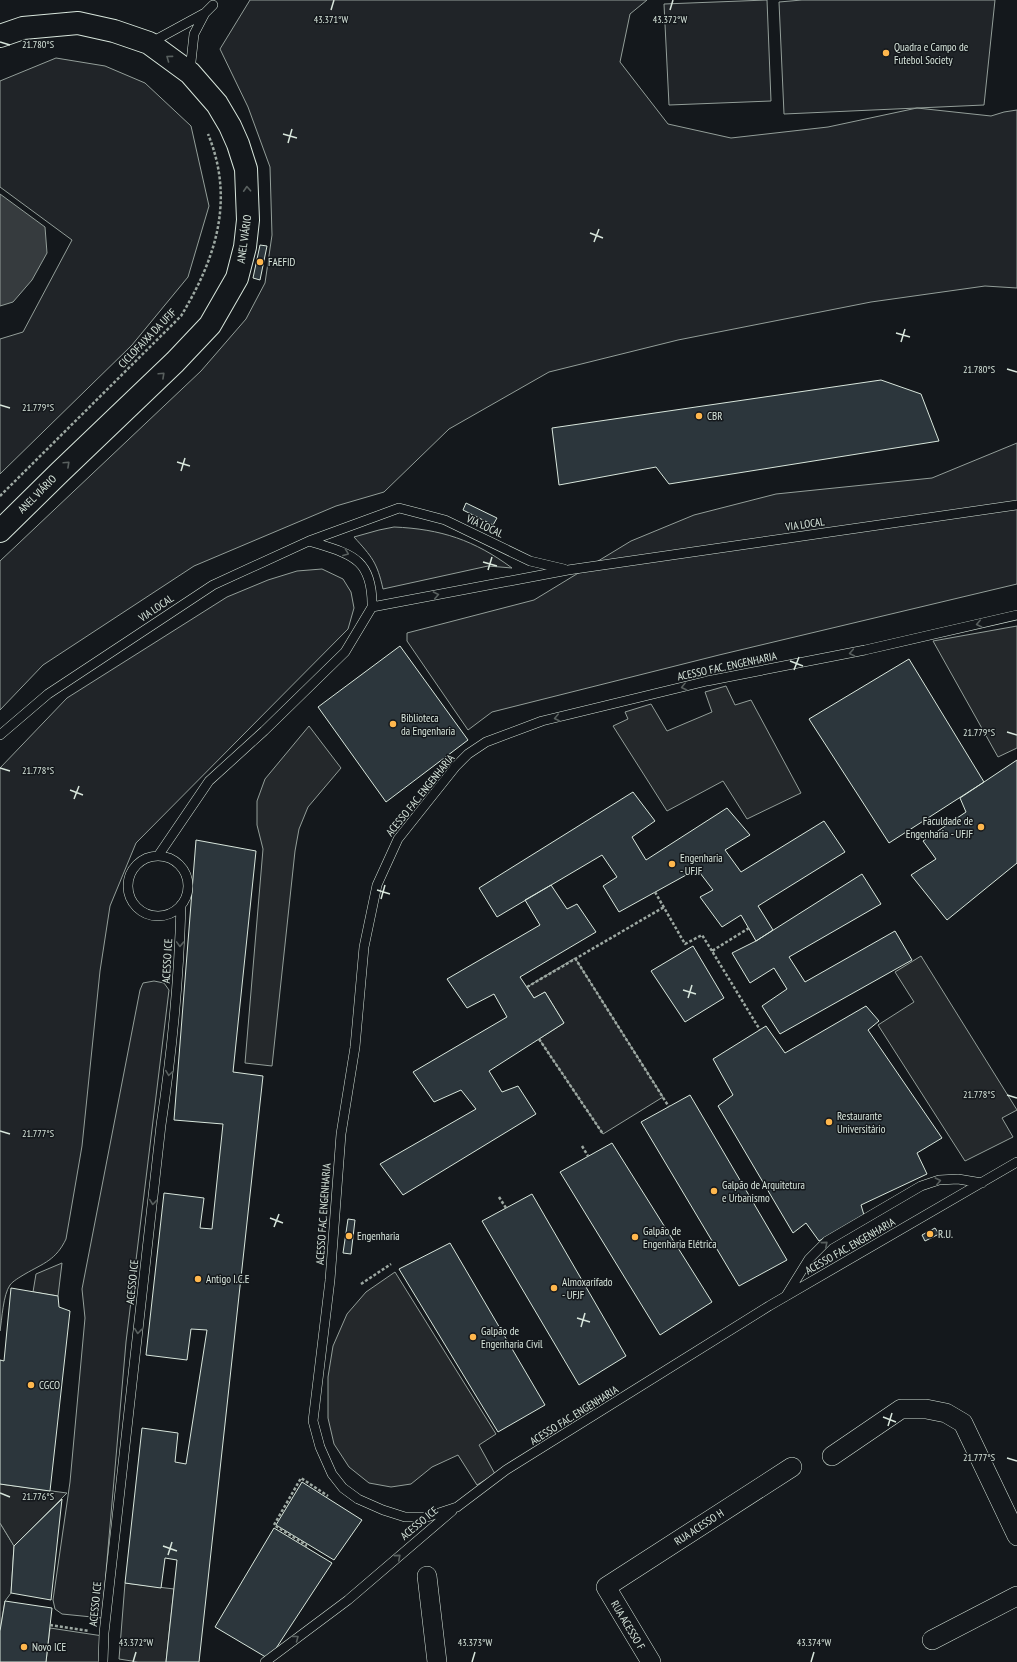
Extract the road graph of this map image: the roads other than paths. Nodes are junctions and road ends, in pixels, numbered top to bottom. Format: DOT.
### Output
graph roads {
  1 [pos="213,5"];
  2 [pos="205,13"];
  3 [pos="0,36"];
  4 [pos="148,43"];
  5 [pos="190,73"];
  6 [pos="1017,505"];
  7 [pos="0,531"];
  8 [pos="308,541"];
  9 [pos="568,570"];
  10 [pos="372,607"];
  11 [pos="1017,615"];
  12 [pos="0,735"];
  13 [pos="158,856"];
  14 [pos="181,905"];
  15 [pos="1017,1162"];
  16 [pos="982,1183"];
  17 [pos="786,1297"];
  18 [pos="832,1456"];
  19 [pos="792,1467"];
  20 [pos="457,1507"];
  21 [pos="1017,1536"];
  22 [pos="427,1576"];
  23 [pos="606,1587"];
  24 [pos="1017,1596"];
  25 [pos="932,1640"];
  26 [pos="103,1662"];
  27 [pos="265,1662"];
  28 [pos="437,1662"];
  29 [pos="651,1662"];
  1 -- 2 [label="lane"];
  2 -- 4 [label="lane"];
  2 -- 5 [label="lane"];
  3 -- 4 [label="main road, ANEL VIÁRIO"];
  5 -- 4 [label="main road, ANEL VIÁRIO, one-way"];
  7 -- 5 [label="main road, ANEL VIÁRIO, one-way"];
  6 -- 9 [label="lane, VIA LOCAL"];
  8 -- 9 [label="lane, VIA LOCAL"];
  8 -- 10 [label="lane, one-way"];
  8 -- 12 [label="lane, VIA LOCAL"];
  10 -- 9 [label="lane, one-way"];
  10 -- 13 [label="lane"];
  11 -- 20 [label="lane, ACESSO FAC. ENGENHARIA, one-way"];
  13 -- 14 [label="lane"];
  13 -- 14 [label="lane"];
  14 -- 26 [label="lane, ACESSO ICE, one-way"];
  15 -- 16 [label="lane, ACESSO FAC. ENGENHARIA"];
  16 -- 17 [label="lane, ACESSO FAC. ENGENHARIA"];
  17 -- 16 [label="lane, one-way"];
  17 -- 20 [label="lane, ACESSO FAC. ENGENHARIA"];
  18 -- 21 [label="street"];
  19 -- 23 [label="street, RUA ACESSO H"];
  27 -- 20 [label="lane, ACESSO ICE, one-way"];
  22 -- 28 [label="street"];
  23 -- 29 [label="street, RUA ACESSO F"];
  24 -- 25 [label="street"];
}
